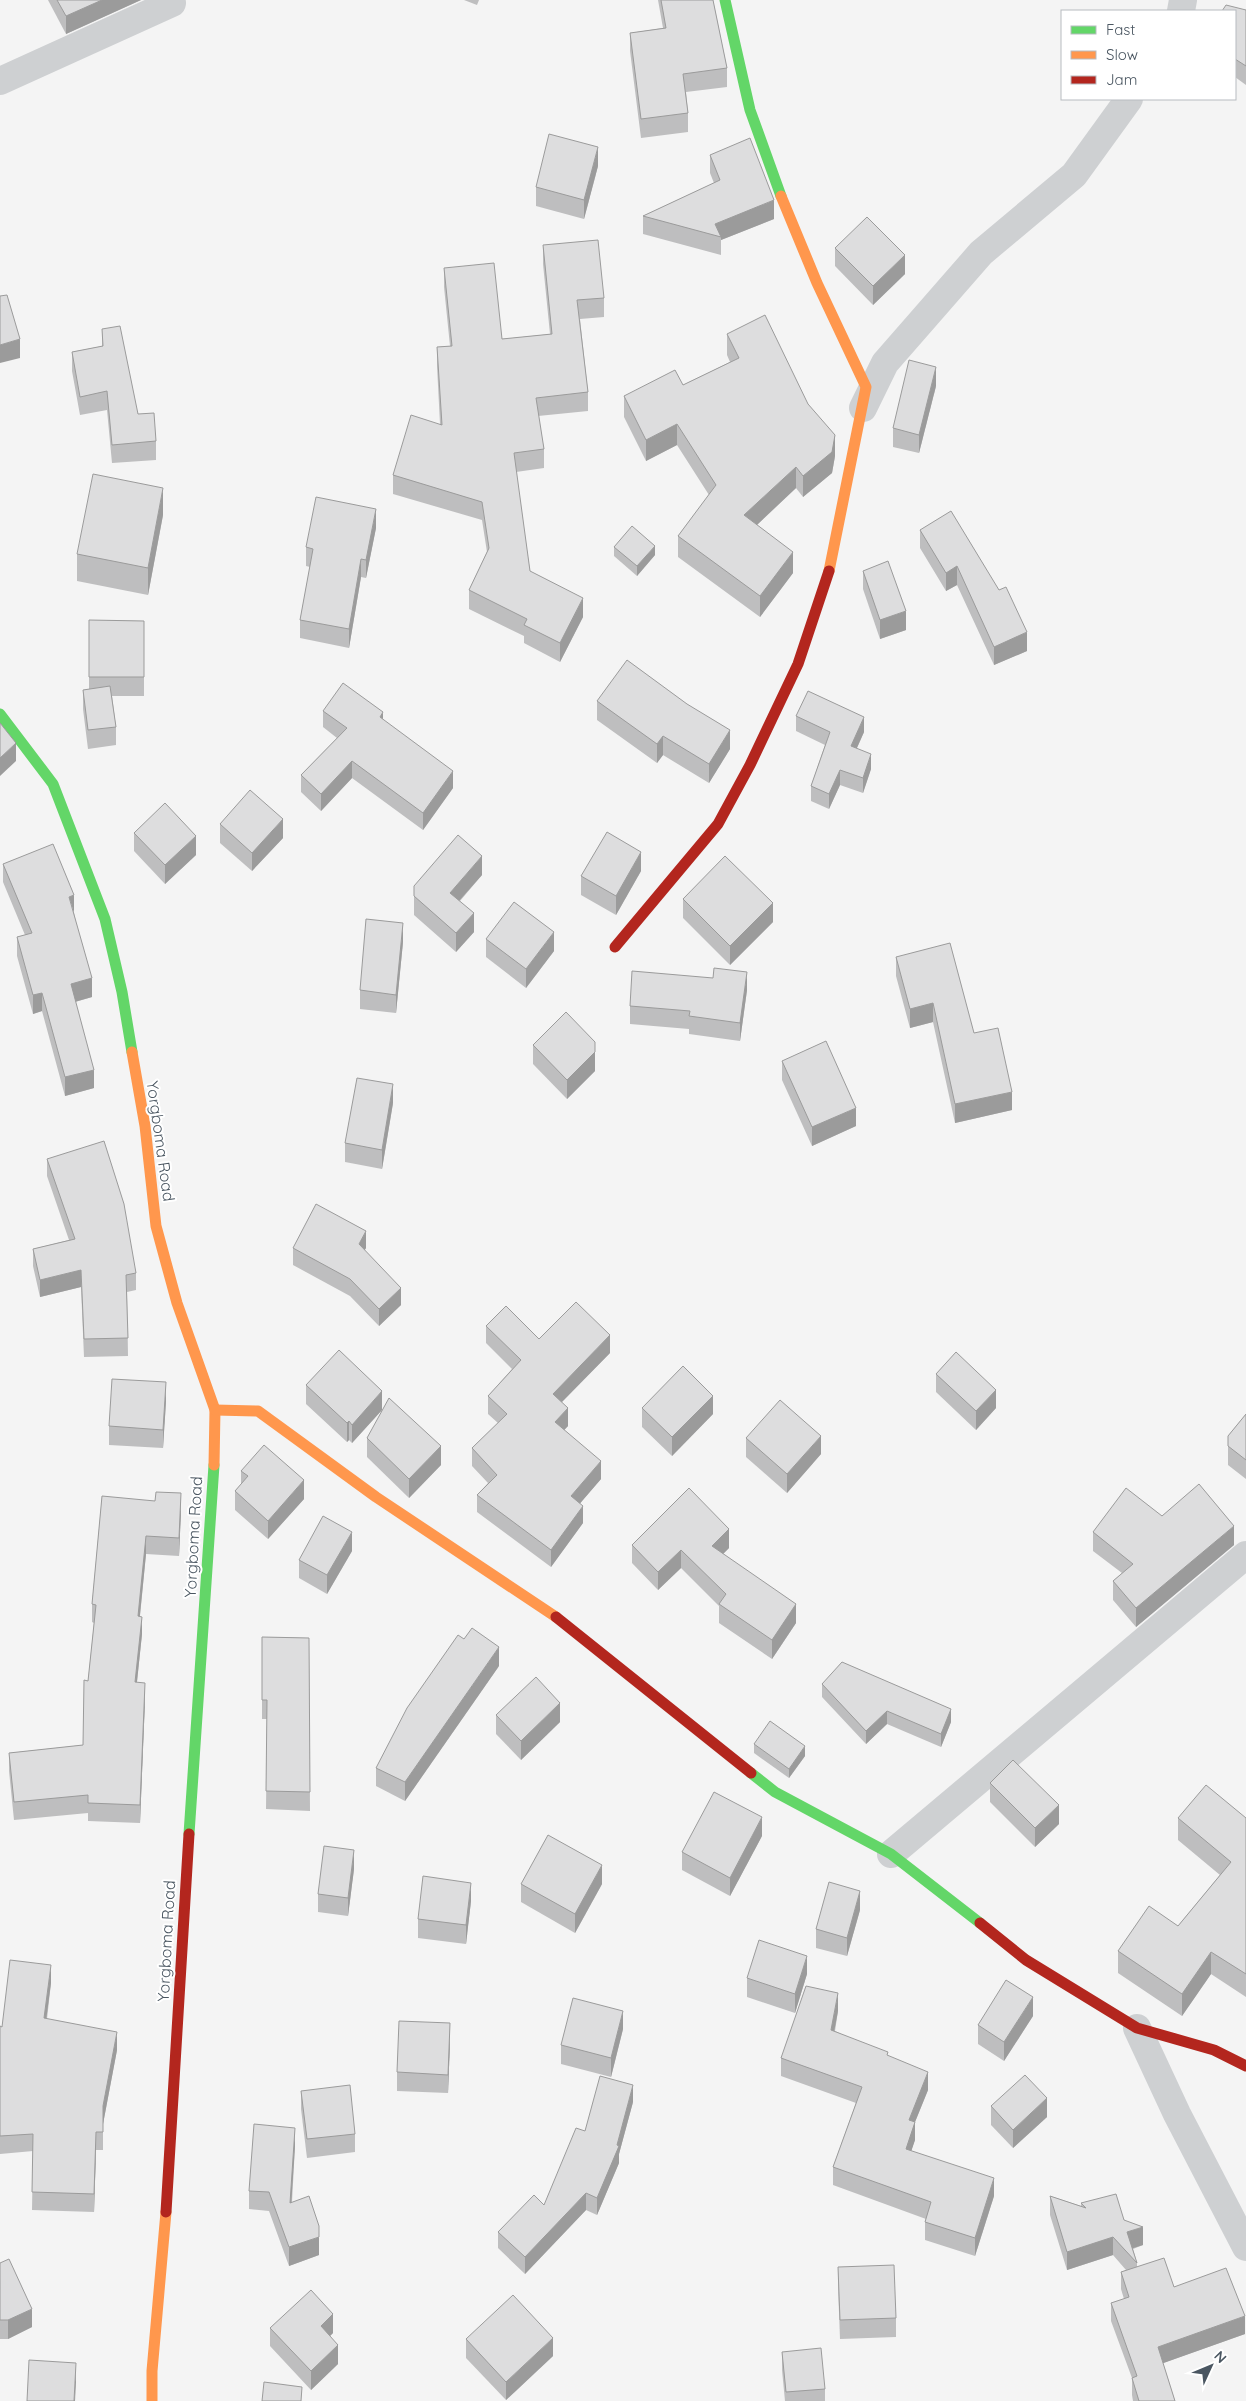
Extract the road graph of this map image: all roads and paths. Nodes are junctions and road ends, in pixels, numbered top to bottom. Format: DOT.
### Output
graph roads {
  1 [pos="725,0"];
  2 [pos="172,3"];
  3 [pos="0,81"];
  4 [pos="1128,100"];
  5 [pos="863,408"];
  6 [pos="0,714"];
  7 [pos="614,948"];
  8 [pos="215,1410"];
  9 [pos="1246,1555"];
  10 [pos="891,1854"];
  11 [pos="1137,2028"];
  12 [pos="1246,2066"];
  13 [pos="1246,2247"];
  14 [pos="152,2401"];
  1 -- 5 [label="street"];
  2 -- 3 [label="street"];
  4 -- 5 [label="street"];
  5 -- 7 [label="street"];
  6 -- 8 [label="street, Yorgboma Road"];
  8 -- 10 [label="street"];
  8 -- 14 [label="street, Yorgboma Road"];
  9 -- 10 [label="street"];
  10 -- 11 [label="street"];
  11 -- 12 [label="street"];
  11 -- 13 [label="street"];
}
